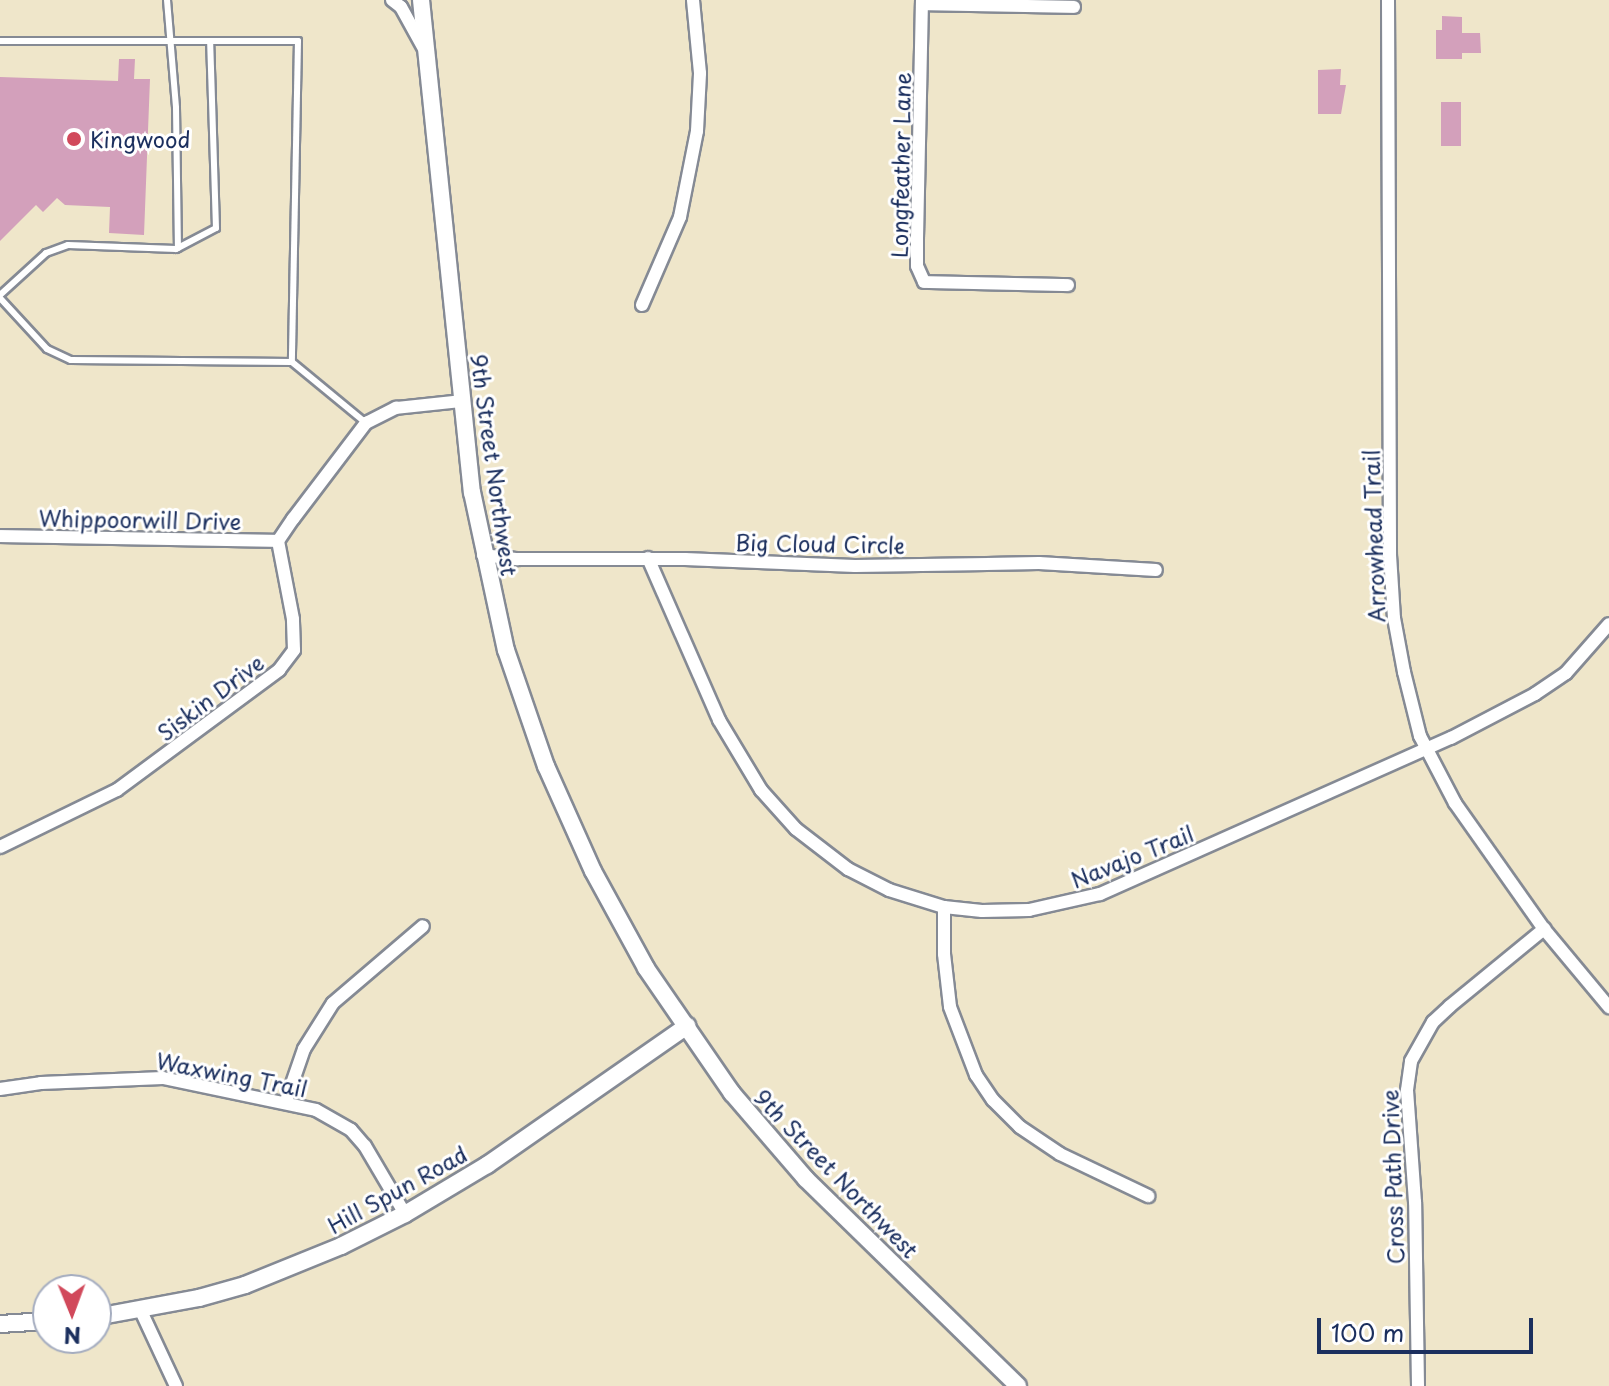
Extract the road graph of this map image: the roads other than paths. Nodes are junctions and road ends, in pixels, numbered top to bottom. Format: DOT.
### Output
graph roads {
  1 [pos="167,0"];
  2 [pos="392,0"];
  3 [pos="421,0"];
  4 [pos="693,0"];
  5 [pos="1388,0"];
  6 [pos="922,2"];
  7 [pos="1074,7"];
  8 [pos="0,41"];
  9 [pos="168,42"];
  10 [pos="210,42"];
  11 [pos="425,51"];
  12 [pos="178,248"];
  13 [pos="1068,285"];
  14 [pos="0,297"];
  15 [pos="642,305"];
  16 [pos="292,362"];
  17 [pos="462,401"];
  18 [pos="366,423"];
  19 [pos="0,536"];
  20 [pos="278,541"];
  21 [pos="483,555"];
  22 [pos="648,558"];
  23 [pos="1156,570"];
  24 [pos="1609,624"];
  25 [pos="1427,748"];
  26 [pos="0,847"];
  27 [pos="944,907"];
  28 [pos="423,926"];
  29 [pos="1544,929"];
  30 [pos="1609,1007"];
  31 [pos="687,1026"];
  32 [pos="0,1089"];
  33 [pos="286,1101"];
  34 [pos="1148,1196"];
  35 [pos="405,1214"];
  36 [pos="141,1311"];
  37 [pos="112,1315"];
  38 [pos="32,1322"];
  39 [pos="0,1324"];
  40 [pos="176,1386"];
  41 [pos="1018,1386"];
  42 [pos="1418,1386"];
  1 -- 9 [label="lane"];
  2 -- 11 [label="street"];
  3 -- 11 [label="street, 9th Street Northwest"];
  4 -- 15 [label="street"];
  5 -- 25 [label="street, Arrowhead Trail"];
  6 -- 7 [label="street"];
  6 -- 13 [label="street, Longfeather Lane"];
  8 -- 9 [label="lane"];
  9 -- 10 [label="lane"];
  9 -- 12 [label="lane"];
  10 -- 12 [label="lane"];
  10 -- 16 [label="lane"];
  11 -- 17 [label="street, 9th Street Northwest"];
  12 -- 14 [label="lane"];
  14 -- 16 [label="lane"];
  16 -- 18 [label="lane"];
  17 -- 18 [label="street"];
  17 -- 21 [label="street, 9th Street Northwest"];
  18 -- 20 [label="street"];
  19 -- 20 [label="street, Whippoorwill Drive"];
  20 -- 26 [label="street, Siskin Drive"];
  21 -- 22 [label="street, Big Cloud Circle"];
  21 -- 31 [label="street, 9th Street Northwest"];
  22 -- 23 [label="street, Big Cloud Circle"];
  22 -- 27 [label="street, Navajo Trail"];
  24 -- 25 [label="street, Navajo Trail"];
  25 -- 27 [label="street, Navajo Trail"];
  25 -- 29 [label="street, Arrowhead Trail"];
  27 -- 34 [label="street"];
  28 -- 33 [label="street"];
  29 -- 30 [label="street, Arrowhead Trail"];
  29 -- 42 [label="street, Cross Path Drive"];
  31 -- 35 [label="street, Hill Spun Road"];
  31 -- 41 [label="street, 9th Street Northwest"];
  32 -- 33 [label="street, Waxwing Trail"];
  33 -- 35 [label="street, Waxwing Trail"];
  35 -- 36 [label="street, Hill Spun Road"];
  36 -- 37 [label="street, Hill Spun Road"];
  36 -- 40 [label="street"];
  38 -- 39 [label="street"];
}
